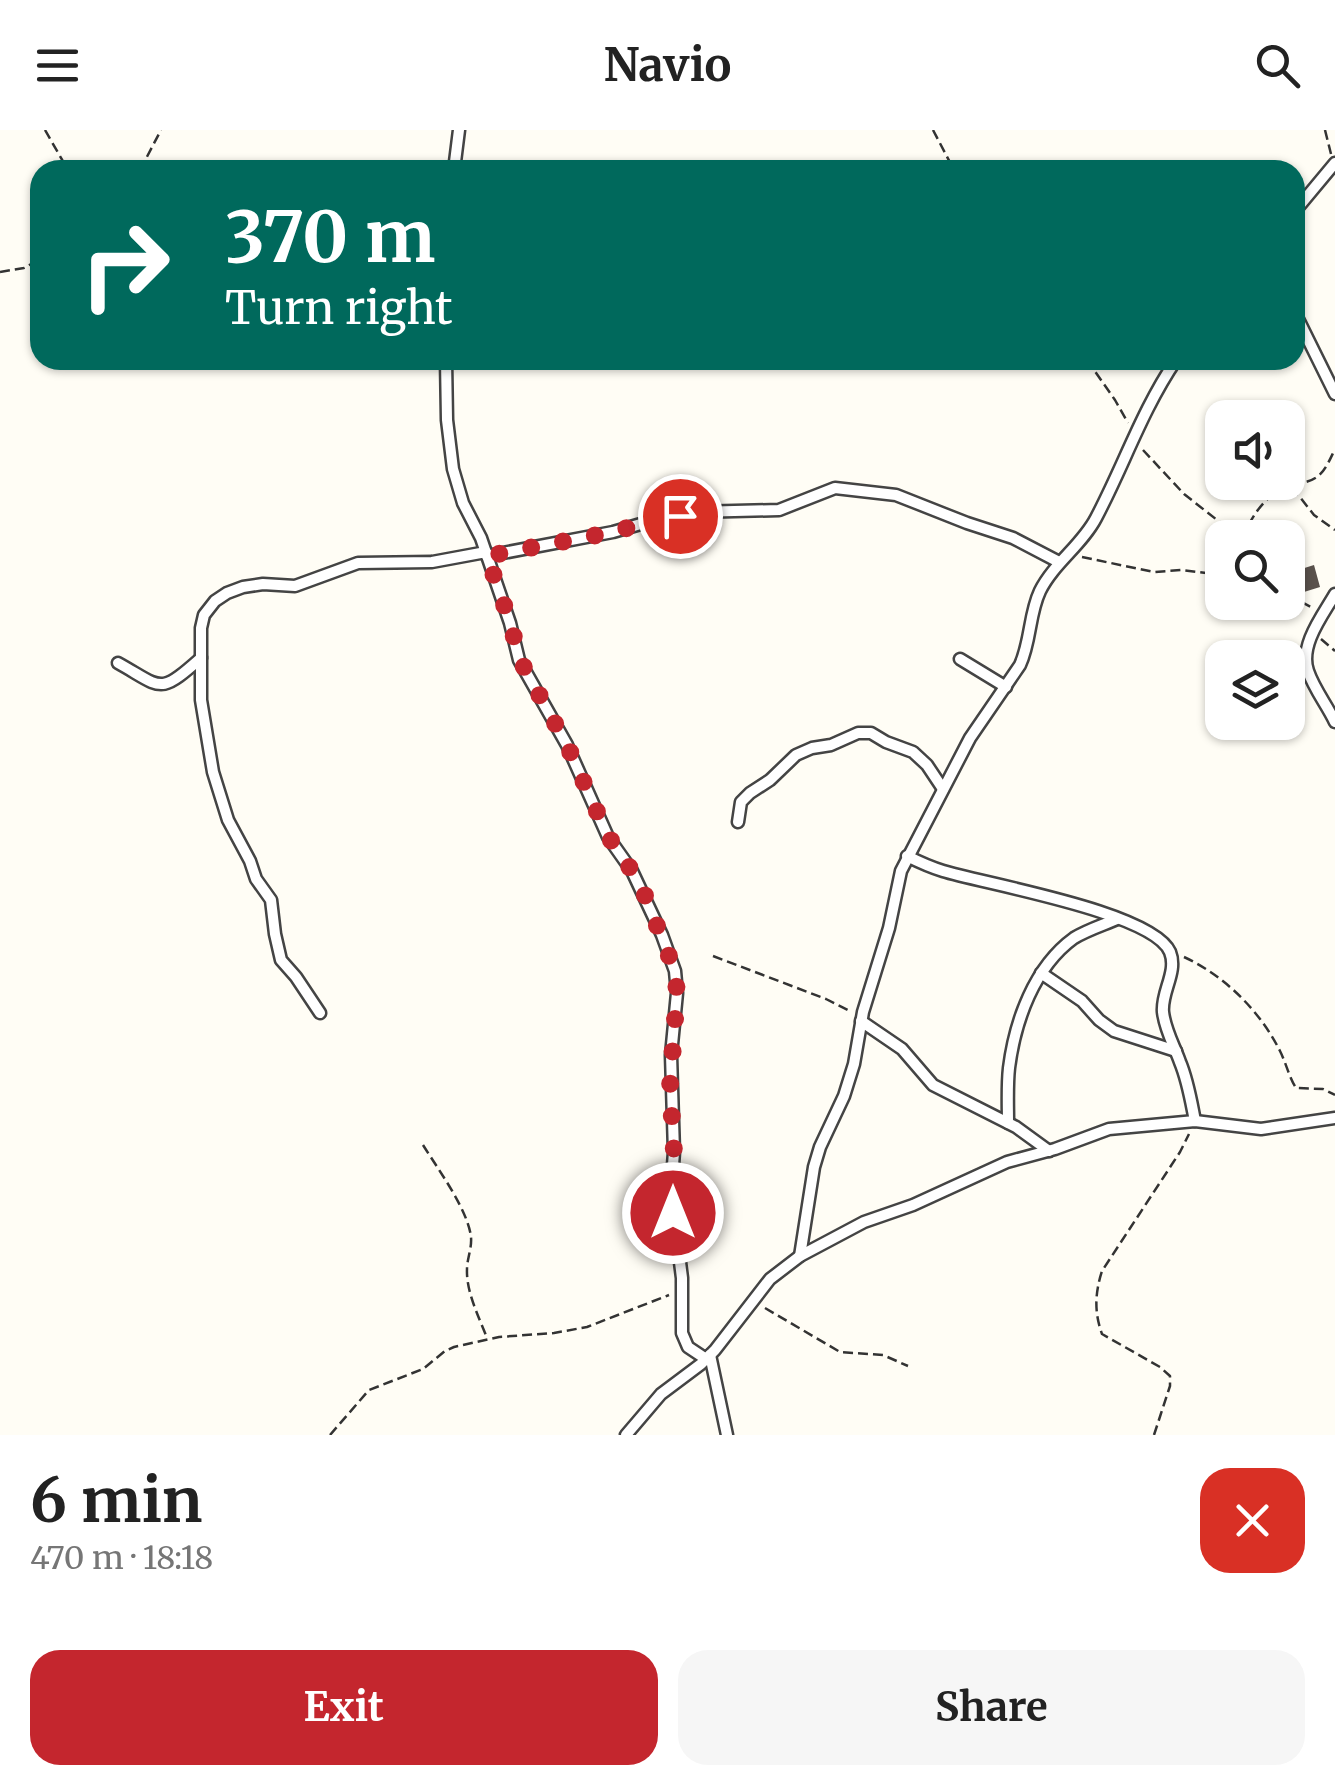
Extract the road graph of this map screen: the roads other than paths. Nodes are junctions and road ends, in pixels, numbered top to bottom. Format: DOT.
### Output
graph roads {
  1 [pos="459,130"];
  2 [pos="455,160"];
  3 [pos="1334,164"];
  4 [pos="1305,199"];
  5 [pos="1305,333"];
  6 [pos="446,370"];
  7 [pos="1169,370"];
  8 [pos="1335,394"];
  9 [pos="487,554"];
  10 [pos="1063,558"];
  11 [pos="1335,594"];
  12 [pos="201,658"];
  13 [pos="960,658"];
  14 [pos="118,662"];
  15 [pos="1006,687"];
  16 [pos="1335,722"];
  17 [pos="943,789"];
  18 [pos="738,822"];
  19 [pos="907,856"];
  20 [pos="1118,918"];
  21 [pos="1042,973"];
  22 [pos="320,1013"];
  23 [pos="862,1020"];
  24 [pos="1176,1051"];
  25 [pos="1335,1118"];
  26 [pos="1195,1121"];
  27 [pos="1008,1123"];
  28 [pos="1049,1150"];
  29 [pos="800,1256"];
  30 [pos="708,1357"];
  31 [pos="626,1435"];
  32 [pos="727,1435"];
  1 -- 2 [label="street"];
  3 -- 4 [label="street"];
  5 -- 8 [label="street"];
  6 -- 9 [label="street"];
  7 -- 10 [label="street"];
  9 -- 10 [label="street"];
  9 -- 12 [label="street"];
  9 -- 30 [label="street"];
  10 -- 15 [label="street"];
  11 -- 16 [label="street"];
  12 -- 14 [label="street"];
  12 -- 22 [label="street"];
  13 -- 15 [label="street"];
  15 -- 17 [label="street"];
  17 -- 18 [label="street"];
  17 -- 19 [label="street"];
  19 -- 20 [label="street"];
  19 -- 23 [label="street"];
  20 -- 21 [label="street"];
  20 -- 24 [label="street"];
  21 -- 24 [label="street"];
  21 -- 27 [label="street"];
  23 -- 27 [label="street"];
  23 -- 29 [label="street"];
  24 -- 26 [label="street"];
  25 -- 26 [label="street"];
  26 -- 28 [label="street"];
  27 -- 28 [label="street"];
  28 -- 29 [label="street"];
  29 -- 30 [label="street"];
  30 -- 31 [label="street"];
  30 -- 32 [label="street"];
}
